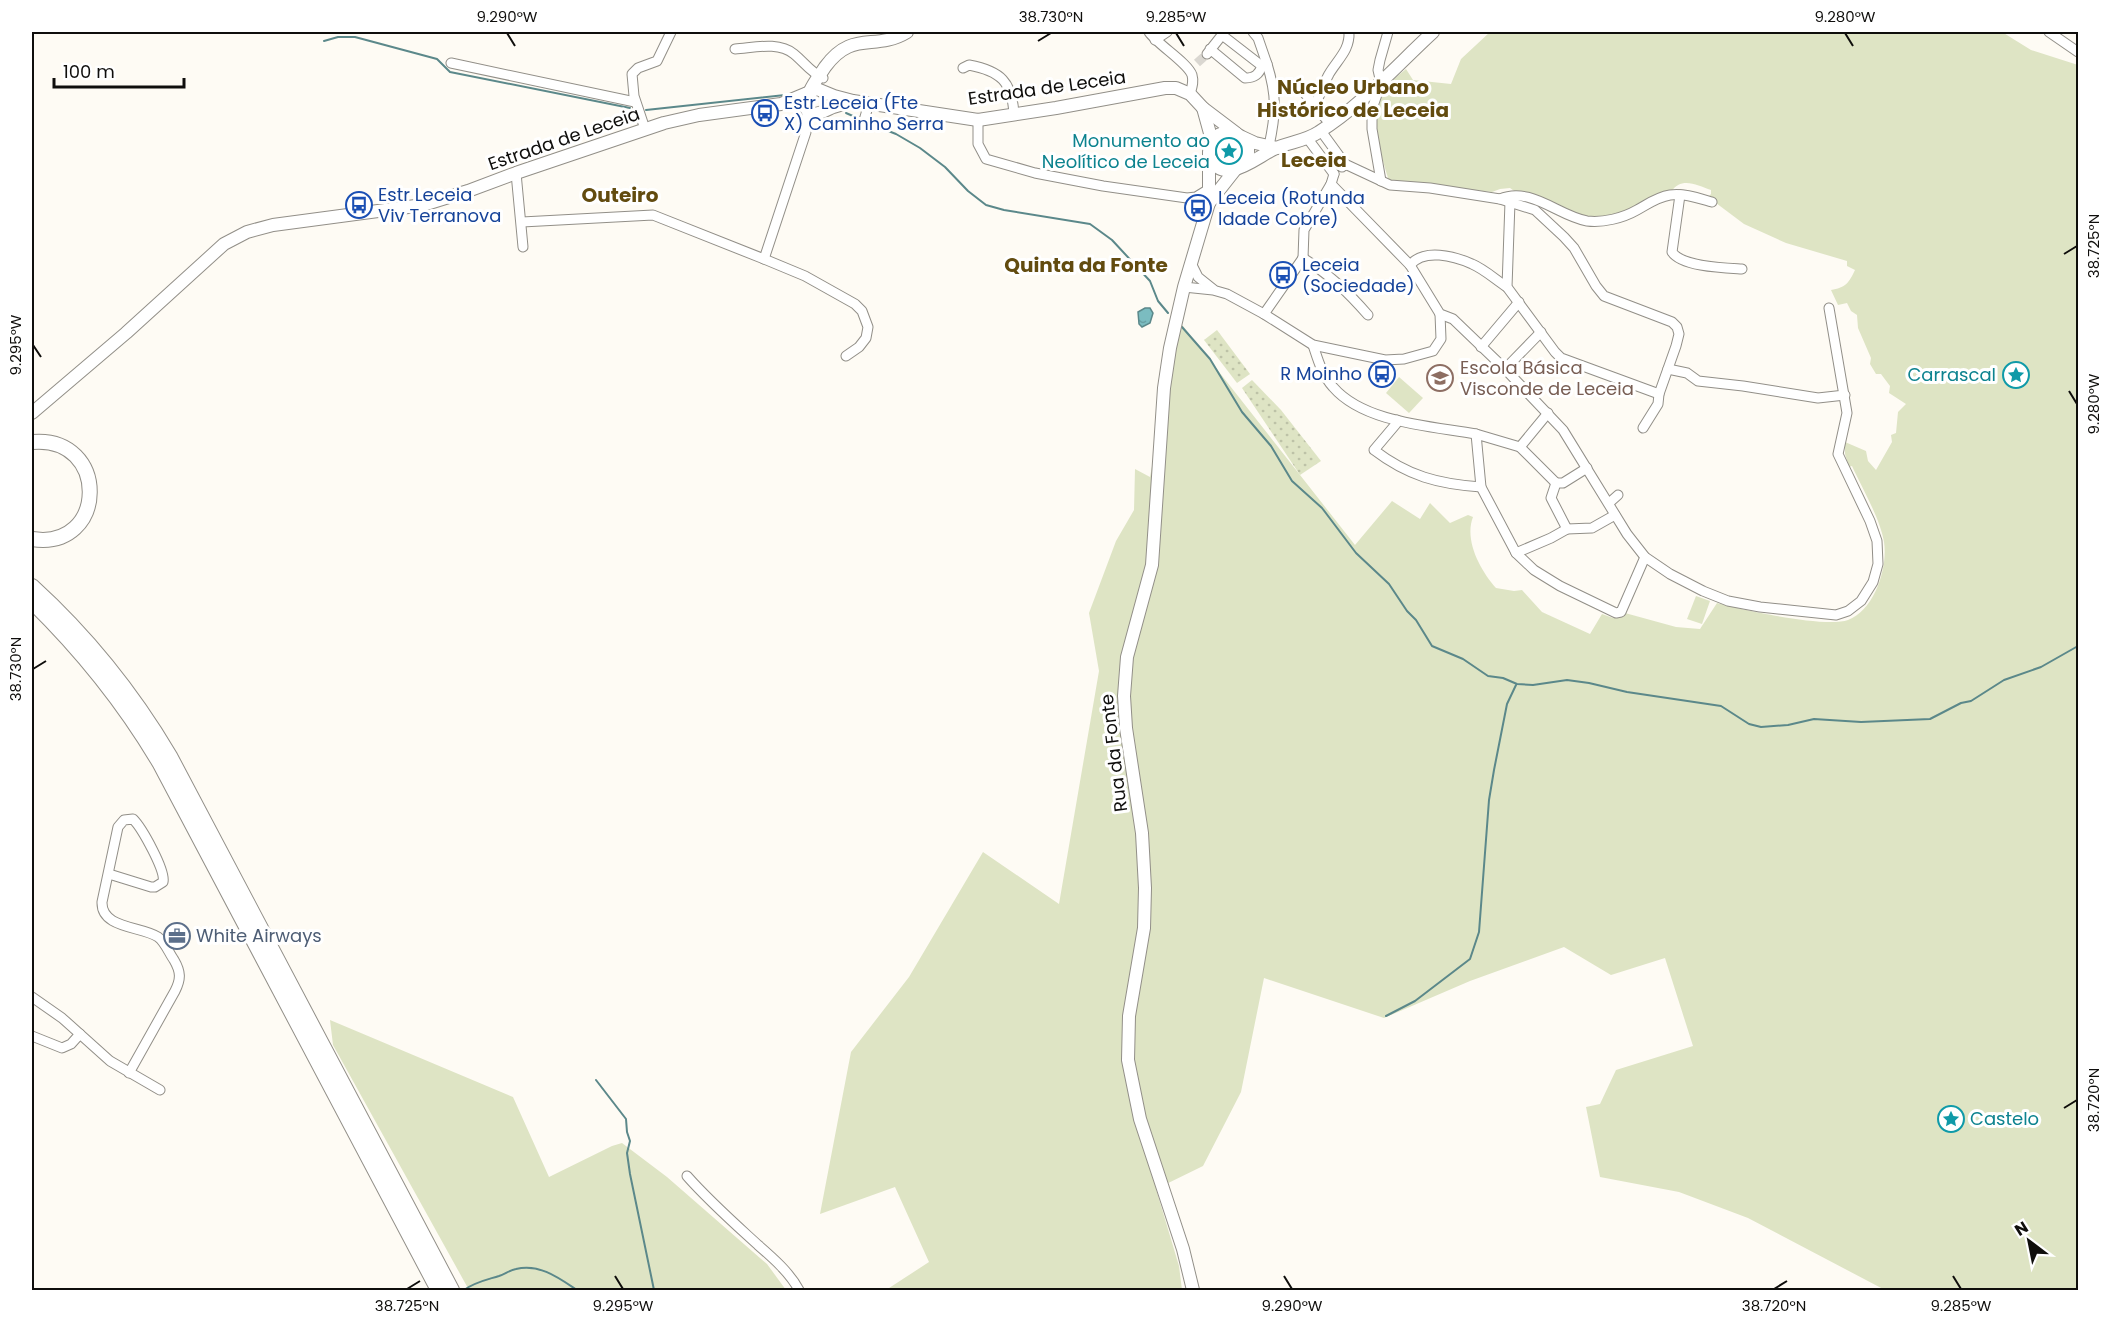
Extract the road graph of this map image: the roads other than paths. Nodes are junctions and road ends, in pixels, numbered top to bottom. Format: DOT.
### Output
graph roads {
  1 [pos="671,32"];
  2 [pos="907,32"];
  3 [pos="1267,32"];
  4 [pos="1349,32"];
  5 [pos="1388,32"];
  6 [pos="1433,32"];
  7 [pos="2049,32"];
  8 [pos="1159,34"];
  9 [pos="1256,35"];
  10 [pos="735,49"];
  11 [pos="2079,52"];
  12 [pos="451,63"];
  13 [pos="1197,63"];
  14 [pos="1265,65"];
  15 [pos="963,68"];
  16 [pos="1191,72"];
  17 [pos="821,77"];
  18 [pos="1381,83"];
  19 [pos="1302,90"];
  20 [pos="808,92"];
  21 [pos="826,93"];
  22 [pos="1190,94"];
  23 [pos="853,101"];
  24 [pos="636,102"];
  25 [pos="869,103"];
  26 [pos="781,104"];
  27 [pos="1315,105"];
  28 [pos="1203,108"];
  29 [pos="806,110"];
  30 [pos="824,112"];
  31 [pos="1014,114"];
  32 [pos="864,120"];
  33 [pos="978,120"];
  34 [pos="1325,128"];
  35 [pos="645,129"];
  36 [pos="806,132"];
  37 [pos="1239,135"];
  38 [pos="1306,140"];
  39 [pos="1273,147"];
  40 [pos="1210,152"];
  41 [pos="1345,164"];
  42 [pos="1238,169"];
  43 [pos="516,172"];
  44 [pos="1333,179"];
  45 [pos="1381,181"];
  46 [pos="1209,189"];
  47 [pos="1680,195"];
  48 [pos="1500,199"];
  49 [pos="1510,202"];
  50 [pos="1712,202"];
  51 [pos="1208,207"];
  52 [pos="522,222"];
  53 [pos="523,247"];
  54 [pos="1303,258"];
  55 [pos="764,259"];
  56 [pos="1191,262"];
  57 [pos="1410,265"];
  58 [pos="1742,269"];
  59 [pos="1184,286"];
  60 [pos="1507,287"];
  61 [pos="1215,291"];
  62 [pos="1519,302"];
  63 [pos="1829,308"];
  64 [pos="1264,314"];
  65 [pos="1440,314"];
  66 [pos="1368,315"];
  67 [pos="1541,332"];
  68 [pos="1313,345"];
  69 [pos="1481,347"];
  70 [pos="846,356"];
  71 [pos="1505,369"];
  72 [pos="1668,369"];
  73 [pos="1659,394"];
  74 [pos="1845,394"];
  75 [pos="32,412"];
  76 [pos="1548,413"];
  77 [pos="1397,420"];
  78 [pos="1642,428"];
  79 [pos="1476,434"];
  80 [pos="32,442"];
  81 [pos="1520,447"];
  82 [pos="1587,468"];
  83 [pos="1556,483"];
  84 [pos="1481,488"];
  85 [pos="1618,495"];
  86 [pos="1609,503"];
  87 [pos="1616,514"];
  88 [pos="1567,529"];
  89 [pos="32,539"];
  90 [pos="1516,553"];
  91 [pos="1645,557"];
  92 [pos="32,586"];
  93 [pos="32,602"];
  94 [pos="109,874"];
  95 [pos="32,997"];
  96 [pos="80,1034"];
  97 [pos="32,1036"];
  98 [pos="129,1072"];
  99 [pos="160,1090"];
  100 [pos="687,1176"];
  101 [pos="438,1290"];
  102 [pos="452,1290"];
  103 [pos="799,1290"];
  104 [pos="1193,1290"];
  1 -- 24 [label="street"];
  2 -- 17 [label="street"];
  3 -- 9 [label="street"];
  4 -- 27 [label="street"];
  5 -- 18 [label="street"];
  6 -- 18 [label="street"];
  7 -- 11 [label="street"];
  8 -- 16 [label="street"];
  9 -- 14 [label="street"];
  10 -- 17 [label="street"];
  12 -- 24 [label="street"];
  13 -- 16 [label="street"];
  14 -- 14 [label="street"];
  14 -- 39 [label="street"];
  15 -- 31 [label="street"];
  16 -- 22 [label="street"];
  17 -- 20 [label="street"];
  17 -- 21 [label="street"];
  18 -- 34 [label="street"];
  18 -- 45 [label="street"];
  19 -- 27 [label="street"];
  20 -- 21 [label="street"];
  20 -- 26 [label="street, Estrada de Leceia"];
  20 -- 29 [label="street"];
  21 -- 23 [label="street, Estrada de Leceia"];
  21 -- 30 [label="street"];
  22 -- 28 [label="street"];
  22 -- 31 [label="street, Estrada de Leceia"];
  23 -- 25 [label="street, Estrada de Leceia"];
  23 -- 30 [label="street, Estrada de Leceia"];
  24 -- 35 [label="street"];
  25 -- 32 [label="street"];
  25 -- 33 [label="street, Estrada de Leceia"];
  26 -- 29 [label="street, Estrada de Leceia"];
  26 -- 35 [label="street, Estrada de Leceia"];
  27 -- 34 [label="street"];
  28 -- 37 [label="street"];
  28 -- 40 [label="street"];
  29 -- 30 [label="street"];
  29 -- 36 [label="street"];
  30 -- 36 [label="street"];
  31 -- 33 [label="street, Estrada de Leceia"];
  33 -- 46 [label="street"];
  34 -- 38 [label="street"];
  34 -- 41 [label="street"];
  35 -- 43 [label="street, Estrada de Leceia"];
  36 -- 55 [label="street"];
  37 -- 39 [label="street"];
  37 -- 40 [label="street"];
  37 -- 42 [label="street"];
  38 -- 39 [label="street"];
  38 -- 44 [label="street"];
  39 -- 42 [label="street"];
  40 -- 42 [label="street"];
  40 -- 46 [label="street, Rua da Fonte"];
  41 -- 44 [label="street"];
  41 -- 45 [label="street"];
  42 -- 51 [label="street, Rua da Fonte"];
  43 -- 52 [label="street"];
  43 -- 75 [label="street, Estrada de Leceia"];
  44 -- 54 [label="street"];
  44 -- 57 [label="street"];
  45 -- 48 [label="street"];
  46 -- 51 [label="street, Rua da Fonte"];
  47 -- 48 [label="street"];
  47 -- 50 [label="street"];
  47 -- 58 [label="street"];
  48 -- 49 [label="street"];
  49 -- 60 [label="street"];
  49 -- 72 [label="street"];
  51 -- 56 [label="street, Rua da Fonte"];
  52 -- 53 [label="street"];
  52 -- 55 [label="street"];
  54 -- 64 [label="street"];
  54 -- 66 [label="street"];
  55 -- 70 [label="street"];
  56 -- 59 [label="street, Rua da Fonte"];
  56 -- 61 [label="street"];
  57 -- 60 [label="street"];
  57 -- 65 [label="street"];
  59 -- 61 [label="street"];
  59 -- 104 [label="street, Rua da Fonte"];
  60 -- 62 [label="street"];
  61 -- 64 [label="street"];
  62 -- 67 [label="street"];
  62 -- 69 [label="street"];
  63 -- 74 [label="street"];
  64 -- 68 [label="street"];
  65 -- 68 [label="street"];
  65 -- 69 [label="street"];
  67 -- 71 [label="street"];
  67 -- 73 [label="street"];
  68 -- 77 [label="street"];
  69 -- 71 [label="street"];
  71 -- 76 [label="street"];
  72 -- 73 [label="street"];
  72 -- 74 [label="street"];
  73 -- 78 [label="street"];
  74 -- 91 [label="street"];
  76 -- 81 [label="street"];
  76 -- 82 [label="street"];
  77 -- 79 [label="street"];
  77 -- 84 [label="street"];
  79 -- 81 [label="street"];
  79 -- 84 [label="street"];
  80 -- 89 [label="main road"];
  81 -- 83 [label="street"];
  82 -- 83 [label="street"];
  82 -- 86 [label="street"];
  83 -- 88 [label="street"];
  84 -- 90 [label="street"];
  85 -- 86 [label="street"];
  86 -- 87 [label="street"];
  87 -- 88 [label="street"];
  87 -- 91 [label="street"];
  88 -- 90 [label="street"];
  90 -- 91 [label="street"];
  92 -- 102 [label="main road"];
  93 -- 101 [label="main road"];
  94 -- 94 [label="street"];
  94 -- 98 [label="street"];
  95 -- 96 [label="street"];
  96 -- 97 [label="street"];
  96 -- 98 [label="street"];
  98 -- 99 [label="street"];
  100 -- 103 [label="street"];
}
